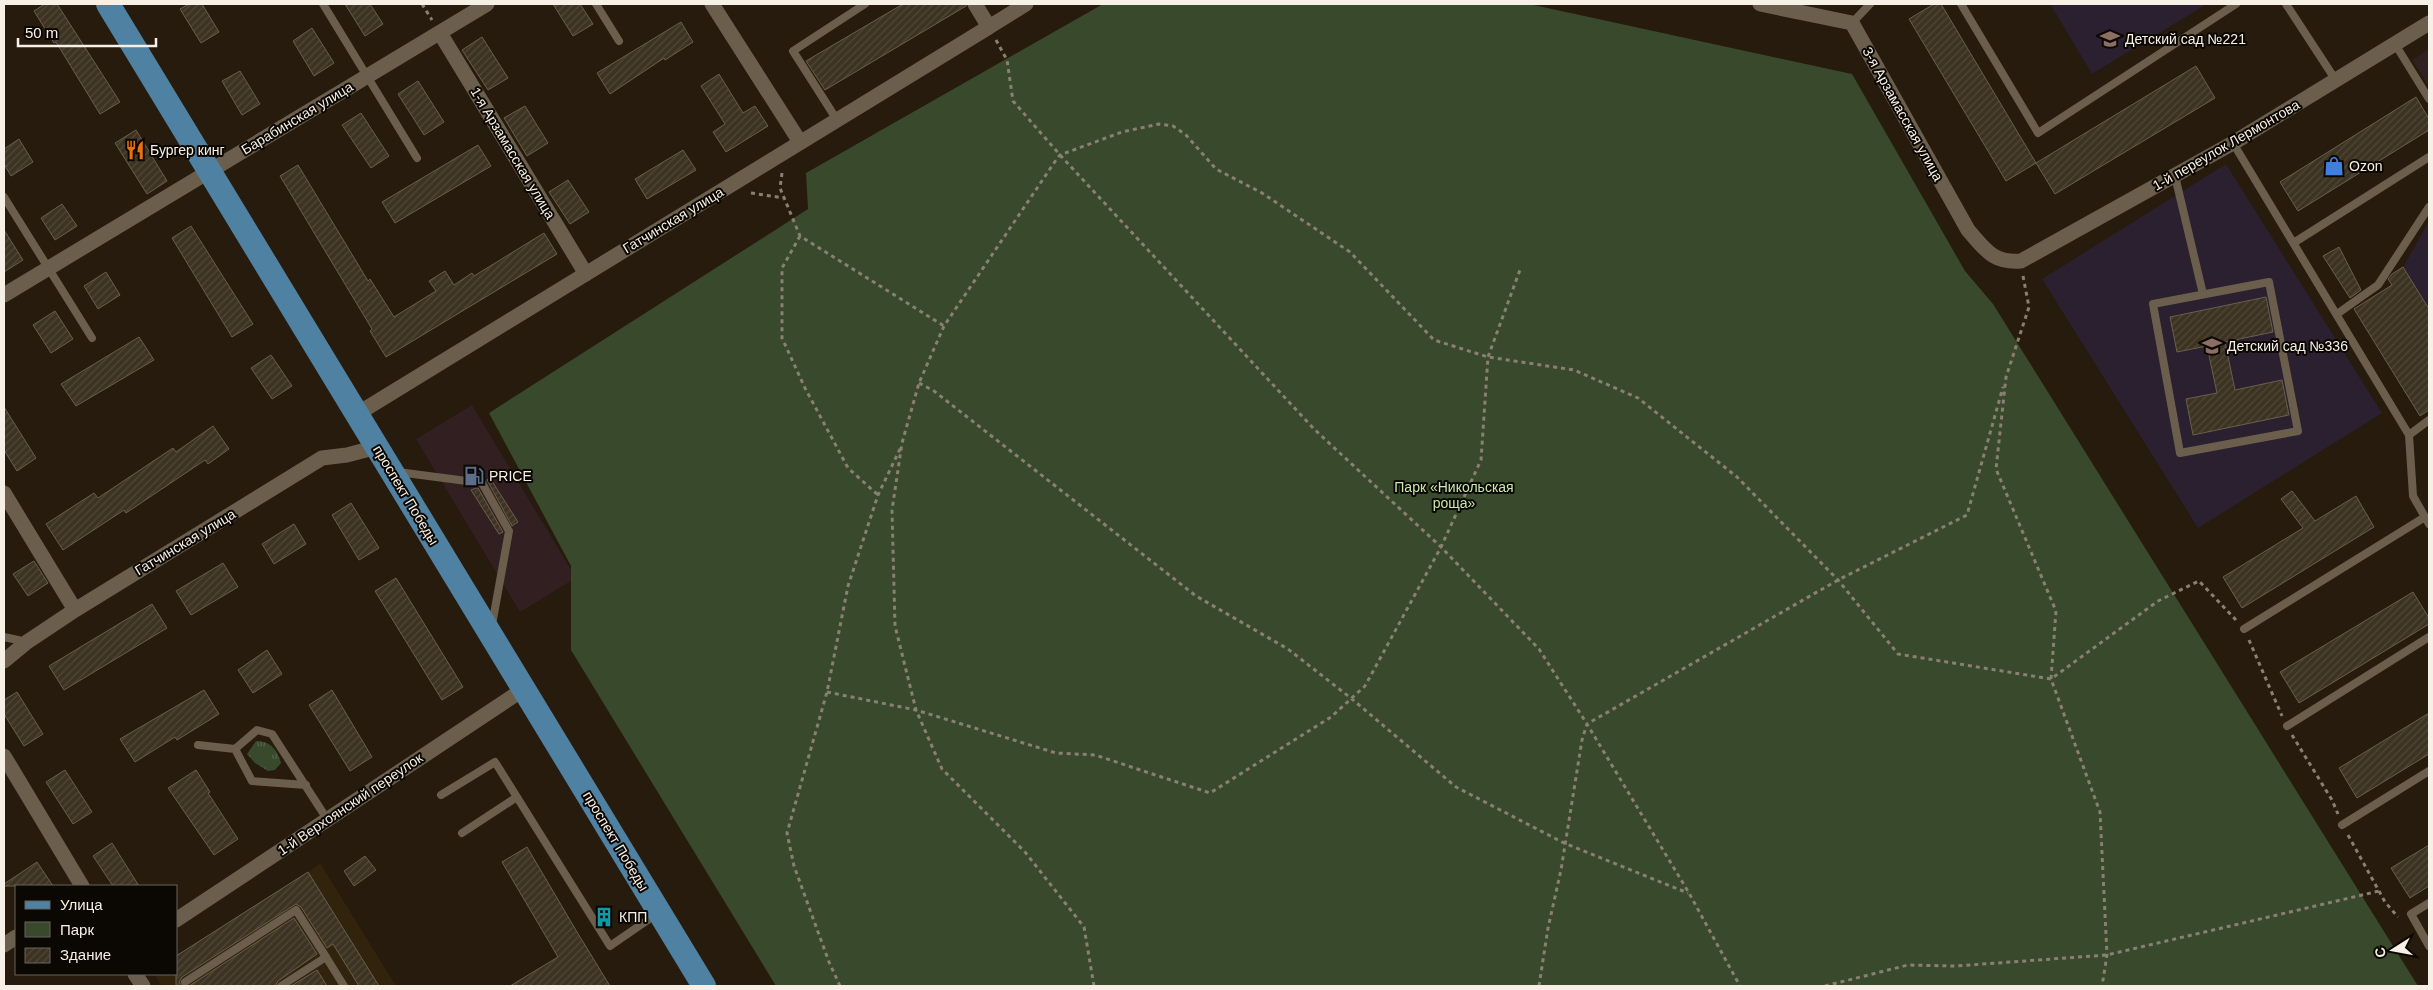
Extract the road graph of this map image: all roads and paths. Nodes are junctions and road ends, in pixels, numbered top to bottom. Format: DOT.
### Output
graph roads {
  1 [pos="108,4"];
  2 [pos="323,4"];
  3 [pos="487,4"];
  4 [pos="596,4"];
  5 [pos="712,4"];
  6 [pos="865,4"];
  7 [pos="975,4"];
  8 [pos="1026,4"];
  9 [pos="1760,4"];
  10 [pos="1870,4"];
  11 [pos="1961,4"];
  12 [pos="2236,4"];
  13 [pos="2286,4"];
  14 [pos="1852,23"];
  15 [pos="2429,23"];
  16 [pos="989,26"];
  17 [pos="440,33"];
  18 [pos="619,42"];
  19 [pos="2395,44"];
  20 [pos="367,75"];
  21 [pos="2335,80"];
  22 [pos="2429,99"];
  23 [pos="837,120"];
  24 [pos="800,142"];
  25 [pos="2234,143"];
  26 [pos="784,152"];
  27 [pos="1060,155"];
  28 [pos="2429,157"];
  29 [pos="417,158"];
  30 [pos="210,172"];
  31 [pos="2175,176"];
  32 [pos="726,188"];
  33 [pos="4,198"];
  34 [pos="785,198"];
  35 [pos="2429,206"];
  36 [pos="800,236"];
  37 [pos="2295,242"];
  38 [pos="2021,262"];
  39 [pos="1521,267"];
  40 [pos="48,269"];
  41 [pos="586,274"];
  42 [pos="2203,294"];
  43 [pos="4,295"];
  44 [pos="2337,314"];
  45 [pos="944,326"];
  46 [pos="92,338"];
  47 [pos="1488,357"];
  48 [pos="2006,377"];
  49 [pos="919,383"];
  50 [pos="357,414"];
  51 [pos="2429,420"];
  52 [pos="2409,435"];
  53 [pos="902,443"];
  54 [pos="377,447"];
  55 [pos="392,471"];
  56 [pos="4,493"];
  57 [pos="878,495"];
  58 [pos="2427,521"];
  59 [pos="1441,547"];
  60 [pos="1838,580"];
  61 [pos="75,610"];
  62 [pos="2244,629"];
  63 [pos="490,634"];
  64 [pos="4,636"];
  65 [pos="2429,637"];
  66 [pos="27,642"];
  67 [pos="4,662"];
  68 [pos="2051,679"];
  69 [pos="524,689"];
  70 [pos="827,692"];
  71 [pos="1352,699"];
  72 [pos="916,710"];
  73 [pos="1587,724"];
  74 [pos="2287,726"];
  75 [pos="198,745"];
  76 [pos="235,749"];
  77 [pos="4,756"];
  78 [pos="2429,770"];
  79 [pos="306,785"];
  80 [pos="441,795"];
  81 [pos="517,798"];
  82 [pos="327,819"];
  83 [pos="2342,825"];
  84 [pos="462,833"];
  85 [pos="1564,843"];
  86 [pos="81,885"];
  87 [pos="2379,891"];
  88 [pos="1689,893"];
  89 [pos="2429,903"];
  90 [pos="659,913"];
  91 [pos="178,919"];
  92 [pos="2404,923"];
  93 [pos="15,938"];
  94 [pos="4,945"];
  95 [pos="2429,946"];
  96 [pos="2107,955"];
  97 [pos="326,957"];
  98 [pos="136,975"];
  99 [pos="185,982"];
  100 [pos="143,986"];
  101 [pos="281,986"];
  102 [pos="344,986"];
  103 [pos="704,986"];
  104 [pos="840,986"];
  105 [pos="1094,986"];
  106 [pos="1540,986"];
  107 [pos="1740,986"];
  108 [pos="1825,986"];
  109 [pos="2102,986"];
  1 -- 30 [label="main road, проспект Победы"];
  2 -- 20 [label="lane"];
  3 -- 17 [label="street, Барабинская улица"];
  4 -- 18 [label="lane"];
  5 -- 24 [label="street"];
  6 -- 23 [label="lane"];
  7 -- 16 [label="street"];
  8 -- 16 [label="street"];
  9 -- 14 [label="street"];
  10 -- 14 [label="lane"];
  11 -- 12 [label="lane"];
  13 -- 21 [label="lane"];
  14 -- 38 [label="street, 3-я Арзамасская улица"];
  15 -- 19 [label="street, 1-й переулок Лермонтова"];
  16 -- 23 [label="street, Гатчинская улица"];
  16 -- 27 [label="path"];
  17 -- 20 [label="street, Барабинская улица"];
  17 -- 41 [label="street, 1-я Арзамасская улица"];
  19 -- 21 [label="street, 1-й переулок Лермонтова"];
  19 -- 22 [label="lane"];
  20 -- 29 [label="lane"];
  20 -- 30 [label="street, Барабинская улица"];
  21 -- 25 [label="street, 1-й переулок Лермонтова"];
  23 -- 24 [label="street, Гатчинская улица"];
  24 -- 26 [label="street, Гатчинская улица"];
  25 -- 31 [label="street, 1-й переулок Лермонтова"];
  25 -- 37 [label="lane"];
  26 -- 32 [label="street, Гатчинская улица"];
  26 -- 34 [label="path"];
  27 -- 45 [label="path"];
  27 -- 47 [label="path"];
  27 -- 59 [label="path"];
  28 -- 37 [label="lane"];
  30 -- 40 [label="street, Барабинская улица"];
  30 -- 50 [label="main road, проспект Победы"];
  31 -- 38 [label="street, 1-й переулок Лермонтова"];
  31 -- 42 [label="lane"];
  32 -- 34 [label="path"];
  32 -- 41 [label="street, Гатчинская улица"];
  33 -- 40 [label="lane"];
  34 -- 36 [label="path"];
  35 -- 44 [label="lane"];
  36 -- 45 [label="path"];
  36 -- 57 [label="path"];
  37 -- 44 [label="lane"];
  38 -- 48 [label="path"];
  39 -- 47 [label="path"];
  40 -- 43 [label="street, Барабинская улица"];
  40 -- 46 [label="lane"];
  41 -- 50 [label="street, Гатчинская улица"];
  42 -- 42 [label="lane"];
  44 -- 52 [label="lane"];
  45 -- 49 [label="path"];
  47 -- 59 [label="path"];
  47 -- 60 [label="path"];
  48 -- 60 [label="path"];
  48 -- 68 [label="path"];
  49 -- 53 [label="path"];
  49 -- 71 [label="path"];
  50 -- 54 [label="main road, проспект Победы"];
  51 -- 52 [label="lane"];
  52 -- 58 [label="lane"];
  53 -- 57 [label="path"];
  53 -- 72 [label="path"];
  54 -- 55 [label="main road, проспект Победы"];
  54 -- 61 [label="street, Гатчинская улица"];
  55 -- 63 [label="main road, проспект Победы"];
  55 -- 63 [label="lane"];
  56 -- 61 [label="street"];
  57 -- 70 [label="path"];
  58 -- 62 [label="lane"];
  59 -- 71 [label="path"];
  59 -- 73 [label="path"];
  60 -- 68 [label="path"];
  60 -- 73 [label="path"];
  61 -- 66 [label="street, Гатчинская улица"];
  62 -- 68 [label="path"];
  62 -- 74 [label="path"];
  63 -- 69 [label="main road, проспект Победы"];
  64 -- 66 [label="lane"];
  65 -- 74 [label="lane"];
  66 -- 67 [label="street, Гатчинская улица"];
  68 -- 96 [label="path"];
  69 -- 82 [label="street, 1-й Верхоянский переулок"];
  69 -- 90 [label="main road, проспект Победы"];
  70 -- 72 [label="path"];
  70 -- 104 [label="path"];
  71 -- 72 [label="path"];
  71 -- 85 [label="path"];
  72 -- 105 [label="path"];
  73 -- 85 [label="path"];
  73 -- 88 [label="path"];
  74 -- 83 [label="path"];
  75 -- 76 [label="lane"];
  76 -- 79 [label="lane"];
  76 -- 79 [label="lane"];
  77 -- 86 [label="street"];
  78 -- 83 [label="lane"];
  79 -- 82 [label="lane"];
  80 -- 81 [label="lane"];
  81 -- 84 [label="lane"];
  81 -- 90 [label="lane"];
  82 -- 91 [label="street, 1-й Верхоянский переулок"];
  83 -- 87 [label="path"];
  85 -- 88 [label="path"];
  85 -- 106 [label="path"];
  87 -- 92 [label="path"];
  87 -- 96 [label="path"];
  88 -- 107 [label="path"];
  89 -- 95 [label="lane"];
  90 -- 103 [label="main road, проспект Победы"];
  93 -- 94 [label="street"];
  96 -- 108 [label="path"];
  96 -- 109 [label="path"];
  97 -- 99 [label="lane"];
  97 -- 101 [label="lane"];
  97 -- 102 [label="lane"];
  98 -- 100 [label="street"];
}
